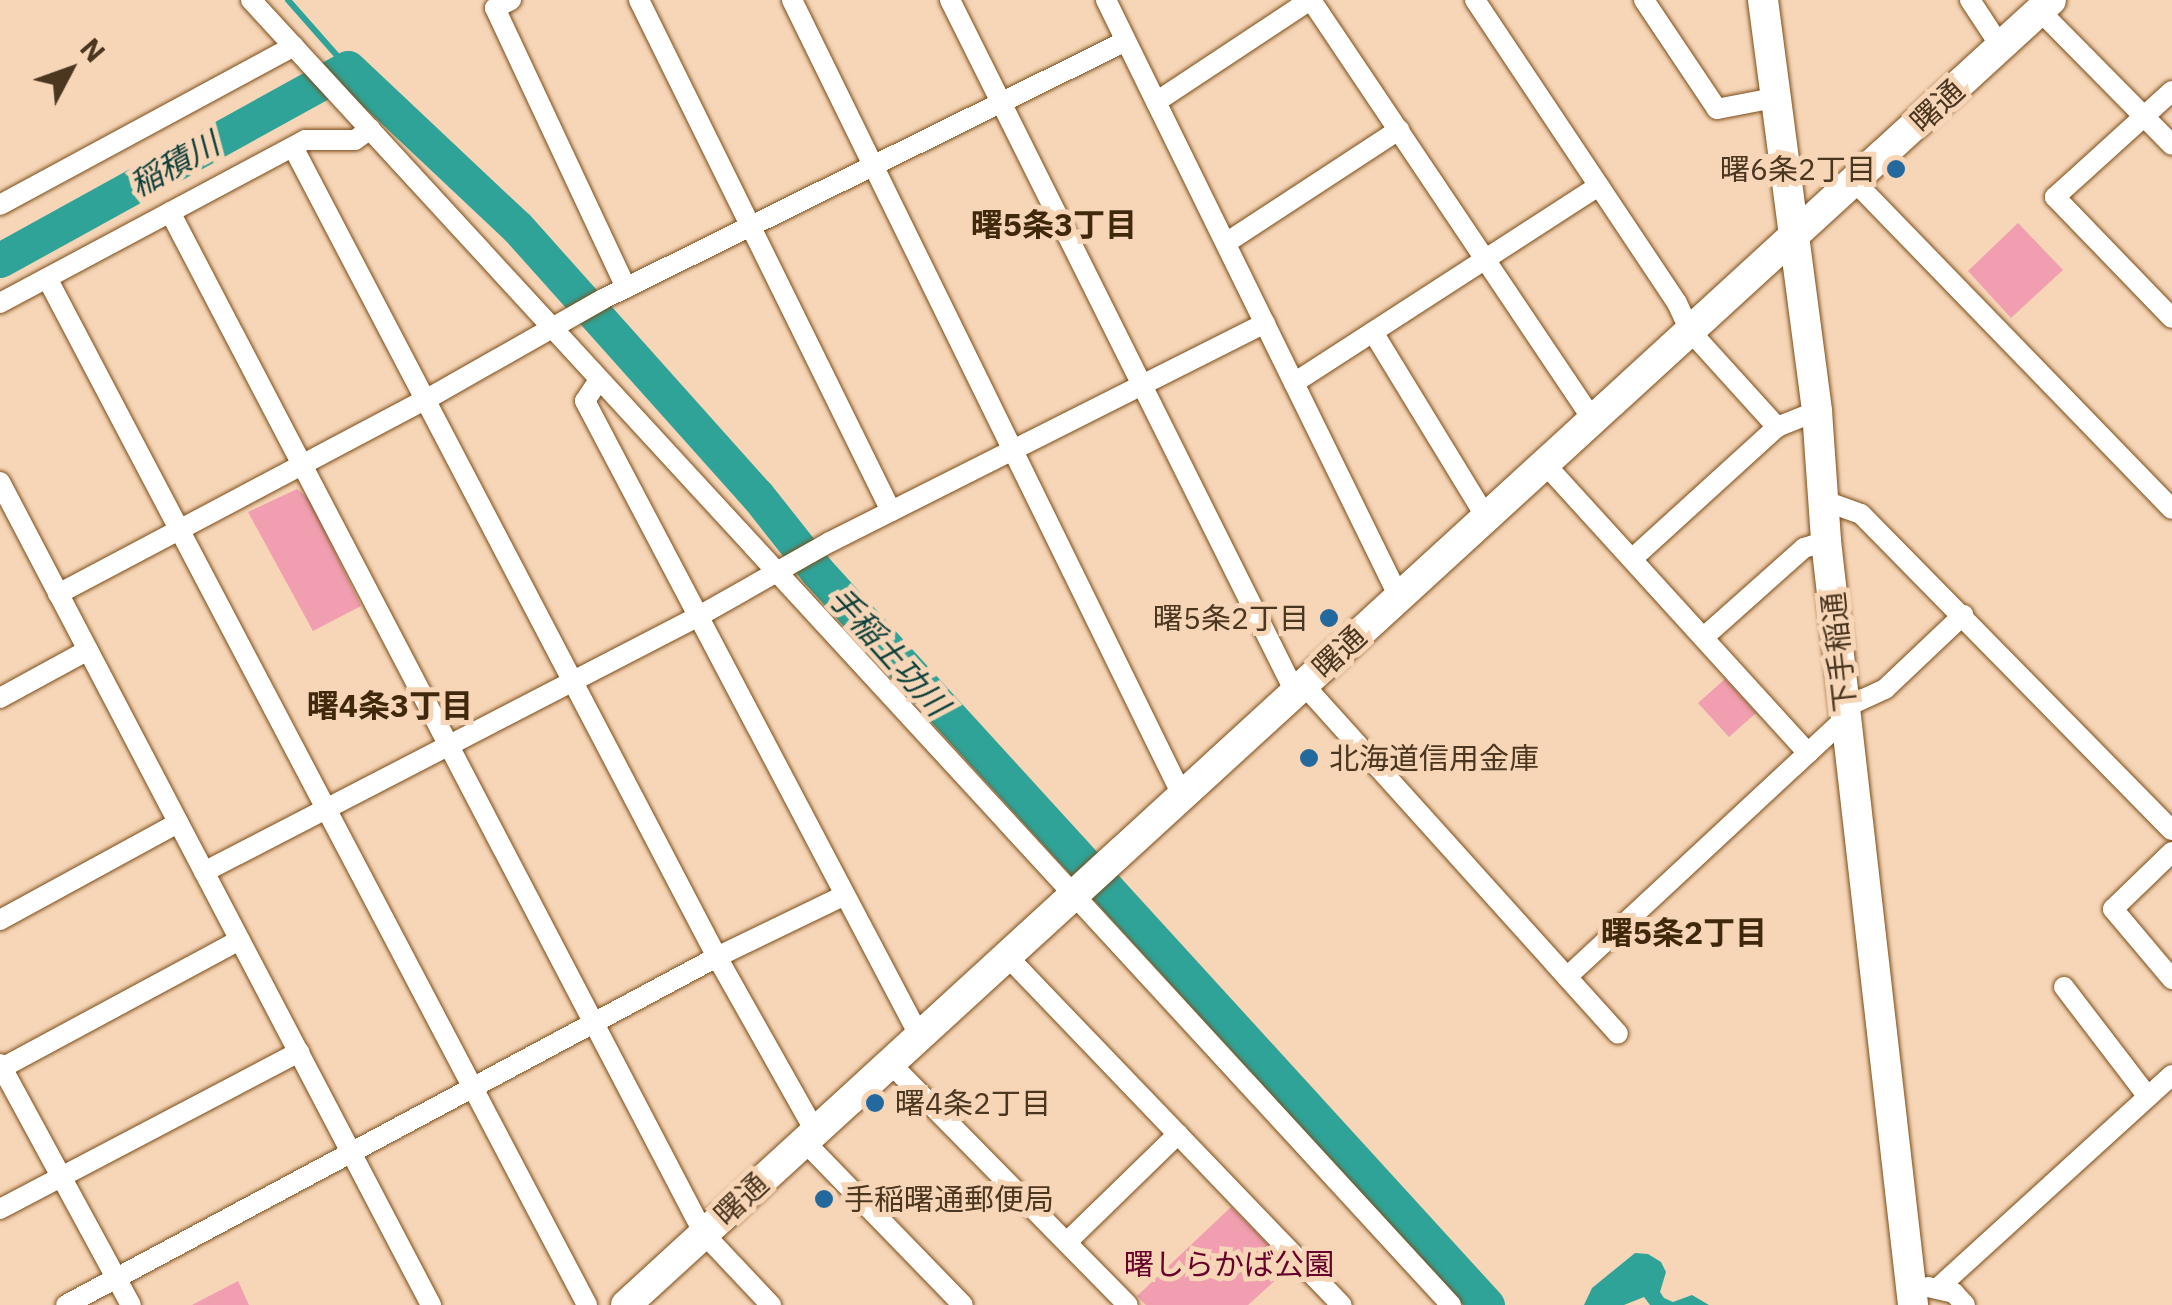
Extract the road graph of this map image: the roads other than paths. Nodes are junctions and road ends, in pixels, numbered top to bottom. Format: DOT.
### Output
graph roads {
  1 [pos="252,0"];
  2 [pos="511,0"];
  3 [pos="640,0"];
  4 [pos="792,0"];
  5 [pos="950,0"];
  6 [pos="1106,0"];
  7 [pos="1311,0"];
  8 [pos="1476,0"];
  9 [pos="1644,0"];
  10 [pos="1763,0"];
  11 [pos="1970,0"];
  12 [pos="2046,5"];
  13 [pos="1126,41"];
  14 [pos="2001,46"];
  15 [pos="294,47"];
  16 [pos="2172,92"];
  17 [pos="1774,98"];
  18 [pos="1156,102"];
  19 [pos="1001,103"];
  20 [pos="2144,116"];
  21 [pos="369,129"];
  22 [pos="1398,130"];
  23 [pos="2172,145"];
  24 [pos="293,146"];
  25 [pos="874,166"];
  26 [pos="1855,182"];
  27 [pos="1599,186"];
  28 [pos="0,205"];
  29 [pos="170,212"];
  30 [pos="750,227"];
  31 [pos="1793,236"];
  32 [pos="1226,244"];
  33 [pos="1485,259"];
  34 [pos="47,278"];
  35 [pos="626,288"];
  36 [pos="0,303"];
  37 [pos="2172,318"];
  38 [pos="1265,323"];
  39 [pos="559,325"];
  40 [pos="1690,331"];
  41 [pos="1372,332"];
  42 [pos="599,380"];
  43 [pos="1294,383"];
  44 [pos="1142,386"];
  45 [pos="427,398"];
  46 [pos="1817,411"];
  47 [pos="1592,420"];
  48 [pos="1777,427"];
  49 [pos="1013,450"];
  50 [pos="302,464"];
  51 [pos="1545,464"];
  52 [pos="0,482"];
  53 [pos="1822,500"];
  54 [pos="2172,509"];
  55 [pos="891,511"];
  56 [pos="1486,517"];
  57 [pos="179,528"];
  58 [pos="1826,541"];
  59 [pos="1632,559"];
  60 [pos="782,568"];
  61 [pos="58,594"];
  62 [pos="1399,597"];
  63 [pos="699,616"];
  64 [pos="1962,616"];
  65 [pos="1704,638"];
  66 [pos="88,650"];
  67 [pos="576,680"];
  68 [pos="1299,688"];
  69 [pos="0,698"];
  70 [pos="1846,712"];
  71 [pos="450,744"];
  72 [pos="1808,752"];
  73 [pos="1182,795"];
  74 [pos="326,807"];
  75 [pos="178,822"];
  76 [pos="2172,830"];
  77 [pos="2172,852"];
  78 [pos="204,872"];
  79 [pos="1075,891"];
  80 [pos="845,895"];
  81 [pos="0,920"];
  82 [pos="240,940"];
  83 [pos="1006,955"];
  84 [pos="718,957"];
  85 [pos="1567,977"];
  86 [pos="2172,979"];
  87 [pos="2064,986"];
  88 [pos="595,1022"];
  89 [pos="1618,1034"];
  90 [pos="919,1035"];
  91 [pos="299,1052"];
  92 [pos="890,1063"];
  93 [pos="1,1067"];
  94 [pos="2172,1075"];
  95 [pos="473,1087"];
  96 [pos="2148,1097"];
  97 [pos="1178,1134"];
  98 [pos="810,1136"];
  99 [pos="351,1151"];
  100 [pos="61,1177"];
  101 [pos="0,1208"];
  102 [pos="704,1234"];
  103 [pos="1067,1242"];
  104 [pos="116,1277"];
  105 [pos="1921,1293"];
  106 [pos="1124,1304"];
  107 [pos="66,1305"];
  108 [pos="131,1305"];
  109 [pos="431,1305"];
  110 [pos="587,1305"];
  111 [pos="626,1305"];
  112 [pos="771,1305"];
  113 [pos="963,1305"];
  114 [pos="1342,1305"];
  115 [pos="1451,1305"];
  116 [pos="1965,1305"];
  1 -- 15 [label="street"];
  2 -- 35 [label="street"];
  3 -- 30 [label="street"];
  4 -- 25 [label="street"];
  5 -- 19 [label="street"];
  6 -- 13 [label="street"];
  7 -- 18 [label="street"];
  7 -- 22 [label="street"];
  8 -- 27 [label="street"];
  9 -- 17 [label="street"];
  10 -- 17 [label="street, 下手稲通"];
  11 -- 14 [label="street"];
  12 -- 14 [label="street, 曙通"];
  12 -- 20 [label="street"];
  13 -- 18 [label="street"];
  13 -- 19 [label="street"];
  14 -- 26 [label="street, 曙通"];
  15 -- 21 [label="street"];
  15 -- 28 [label="street"];
  16 -- 20 [label="street"];
  17 -- 31 [label="street, 下手稲通"];
  18 -- 32 [label="street"];
  19 -- 25 [label="street"];
  19 -- 44 [label="street"];
  20 -- 23 [label="street"];
  20 -- 37 [label="street"];
  21 -- 24 [label="street"];
  21 -- 39 [label="street"];
  22 -- 32 [label="street"];
  22 -- 33 [label="street"];
  24 -- 29 [label="street"];
  24 -- 45 [label="street"];
  25 -- 30 [label="street"];
  25 -- 49 [label="street"];
  26 -- 31 [label="street, 曙通"];
  26 -- 54 [label="street"];
  27 -- 33 [label="street"];
  27 -- 40 [label="street"];
  29 -- 34 [label="street"];
  29 -- 50 [label="street"];
  30 -- 35 [label="street"];
  30 -- 55 [label="street"];
  31 -- 40 [label="street, 曙通"];
  31 -- 46 [label="street, 下手稲通"];
  32 -- 38 [label="street"];
  33 -- 41 [label="street"];
  33 -- 47 [label="street"];
  34 -- 36 [label="street"];
  34 -- 57 [label="street"];
  35 -- 39 [label="street"];
  38 -- 43 [label="street"];
  38 -- 44 [label="street"];
  39 -- 42 [label="street"];
  39 -- 45 [label="street"];
  40 -- 47 [label="street, 曙通"];
  40 -- 48 [label="street"];
  41 -- 43 [label="street"];
  41 -- 56 [label="street"];
  42 -- 60 [label="street"];
  42 -- 63 [label="street"];
  43 -- 62 [label="street"];
  44 -- 49 [label="street"];
  44 -- 68 [label="street"];
  45 -- 50 [label="street"];
  45 -- 67 [label="street"];
  46 -- 48 [label="street"];
  46 -- 53 [label="street, 下手稲通"];
  47 -- 51 [label="street, 曙通"];
  48 -- 59 [label="street"];
  49 -- 55 [label="street"];
  49 -- 73 [label="street"];
  50 -- 57 [label="street"];
  50 -- 71 [label="street"];
  51 -- 56 [label="street, 曙通"];
  51 -- 59 [label="street"];
  52 -- 61 [label="street"];
  53 -- 58 [label="street, 下手稲通"];
  53 -- 64 [label="street"];
  55 -- 60 [label="street"];
  56 -- 62 [label="street, 曙通"];
  57 -- 61 [label="street"];
  57 -- 74 [label="street"];
  58 -- 65 [label="street"];
  58 -- 70 [label="street, 下手稲通"];
  59 -- 65 [label="street"];
  60 -- 63 [label="street"];
  60 -- 79 [label="street"];
  61 -- 66 [label="street"];
  62 -- 68 [label="street, 曙通"];
  63 -- 67 [label="street"];
  63 -- 80 [label="street"];
  64 -- 70 [label="street"];
  64 -- 76 [label="street"];
  65 -- 72 [label="street"];
  66 -- 69 [label="street"];
  66 -- 75 [label="street"];
  67 -- 71 [label="street"];
  67 -- 84 [label="street"];
  68 -- 73 [label="street, 曙通"];
  68 -- 85 [label="street"];
  70 -- 72 [label="street"];
  70 -- 105 [label="street, 下手稲通"];
  71 -- 74 [label="street"];
  71 -- 88 [label="street"];
  72 -- 85 [label="street"];
  73 -- 79 [label="street, 曙通"];
  74 -- 78 [label="street"];
  74 -- 95 [label="street"];
  75 -- 78 [label="street"];
  75 -- 81 [label="street"];
  77 -- 86 [label="street"];
  78 -- 82 [label="street"];
  79 -- 83 [label="street, 曙通"];
  79 -- 115 [label="street"];
  80 -- 84 [label="street"];
  80 -- 90 [label="street"];
  82 -- 91 [label="street"];
  82 -- 93 [label="street"];
  83 -- 90 [label="street, 曙通"];
  83 -- 97 [label="street"];
  84 -- 88 [label="street"];
  84 -- 98 [label="street"];
  85 -- 89 [label="street"];
  87 -- 96 [label="street"];
  88 -- 95 [label="street"];
  88 -- 102 [label="street"];
  90 -- 92 [label="street, 曙通"];
  91 -- 99 [label="street"];
  91 -- 100 [label="street"];
  92 -- 98 [label="street, 曙通"];
  92 -- 103 [label="street"];
  93 -- 100 [label="street"];
  94 -- 96 [label="street"];
  95 -- 99 [label="street"];
  95 -- 110 [label="street"];
  96 -- 105 [label="street"];
  97 -- 103 [label="street"];
  97 -- 114 [label="street"];
  98 -- 102 [label="street, 曙通"];
  98 -- 113 [label="street"];
  99 -- 104 [label="street"];
  99 -- 109 [label="street"];
  100 -- 101 [label="street"];
  100 -- 104 [label="street"];
  102 -- 111 [label="street, 曙通"];
  102 -- 112 [label="street"];
  103 -- 106 [label="street"];
  104 -- 107 [label="street"];
  104 -- 108 [label="street"];
  105 -- 116 [label="street"];
}
